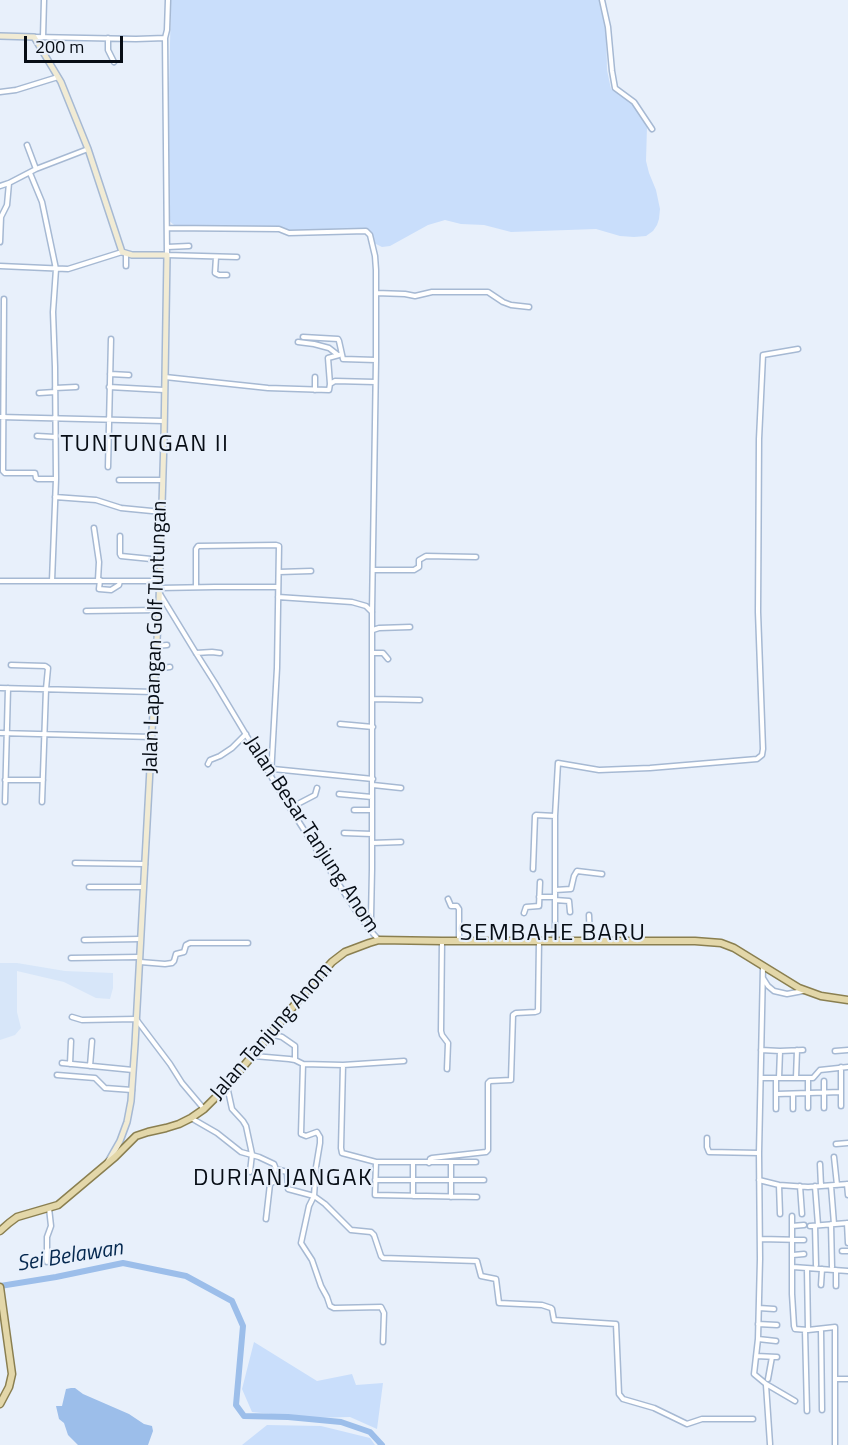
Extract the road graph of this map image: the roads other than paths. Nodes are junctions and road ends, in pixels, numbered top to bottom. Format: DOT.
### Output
graph roads {
  1 [pos="44,0"];
  2 [pos="168,0"];
  3 [pos="602,0"];
  4 [pos="0,36"];
  5 [pos="34,37"];
  6 [pos="43,37"];
  7 [pos="108,38"];
  8 [pos="165,38"];
  9 [pos="114,62"];
  10 [pos="58,77"];
  11 [pos="0,92"];
  12 [pos="652,129"];
  13 [pos="27,145"];
  14 [pos="88,149"];
  15 [pos="36,169"];
  16 [pos="30,173"];
  17 [pos="9,183"];
  18 [pos="0,186"];
  19 [pos="167,228"];
  20 [pos="0,242"];
  21 [pos="189,246"];
  22 [pos="167,247"];
  23 [pos="124,253"];
  24 [pos="167,255"];
  25 [pos="216,257"];
  26 [pos="237,257"];
  27 [pos="0,266"];
  28 [pos="126,266"];
  29 [pos="56,269"];
  30 [pos="227,275"];
  31 [pos="376,293"];
  32 [pos="4,299"];
  33 [pos="529,307"];
  34 [pos="303,337"];
  35 [pos="111,339"];
  36 [pos="298,342"];
  37 [pos="798,349"];
  38 [pos="340,355"];
  39 [pos="376,360"];
  40 [pos="110,374"];
  41 [pos="129,375"];
  42 [pos="164,377"];
  43 [pos="315,377"];
  44 [pos="375,382"];
  45 [pos="330,384"];
  46 [pos="76,387"];
  47 [pos="109,387"];
  48 [pos="55,390"];
  49 [pos="164,390"];
  50 [pos="315,390"];
  51 [pos="39,393"];
  52 [pos="2,417"];
  53 [pos="55,417"];
  54 [pos="109,420"];
  55 [pos="164,421"];
  56 [pos="37,436"];
  57 [pos="55,437"];
  58 [pos="108,467"];
  59 [pos="56,479"];
  60 [pos="119,480"];
  61 [pos="162,480"];
  62 [pos="55,497"];
  63 [pos="162,512"];
  64 [pos="94,528"];
  65 [pos="120,536"];
  66 [pos="476,557"];
  67 [pos="161,560"];
  68 [pos="374,570"];
  69 [pos="279,572"];
  70 [pos="311,572"];
  71 [pos="99,580"];
  72 [pos="0,581"];
  73 [pos="52,581"];
  74 [pos="120,581"];
  75 [pos="196,587"];
  76 [pos="278,587"];
  77 [pos="160,588"];
  78 [pos="278,597"];
  79 [pos="159,610"];
  80 [pos="86,611"];
  81 [pos="372,612"];
  82 [pos="410,627"];
  83 [pos="373,630"];
  84 [pos="167,645"];
  85 [pos="156,646"];
  86 [pos="220,653"];
  87 [pos="196,654"];
  88 [pos="373,654"];
  89 [pos="388,659"];
  90 [pos="11,665"];
  91 [pos="170,667"];
  92 [pos="155,669"];
  93 [pos="0,688"];
  94 [pos="8,688"];
  95 [pos="46,689"];
  96 [pos="154,692"];
  97 [pos="373,699"];
  98 [pos="420,700"];
  99 [pos="340,724"];
  100 [pos="373,727"];
  101 [pos="0,733"];
  102 [pos="7,733"];
  103 [pos="45,734"];
  104 [pos="246,734"];
  105 [pos="152,736"];
  106 [pos="208,764"];
  107 [pos="273,769"];
  108 [pos="271,777"];
  109 [pos="373,779"];
  110 [pos="5,780"];
  111 [pos="43,780"];
  112 [pos="373,785"];
  113 [pos="317,788"];
  114 [pos="401,788"];
  115 [pos="339,794"];
  116 [pos="372,797"];
  117 [pos="5,802"];
  118 [pos="42,802"];
  119 [pos="291,808"];
  120 [pos="354,810"];
  121 [pos="372,810"];
  122 [pos="555,816"];
  123 [pos="344,833"];
  124 [pos="372,834"];
  125 [pos="401,842"];
  126 [pos="372,843"];
  127 [pos="75,863"];
  128 [pos="145,864"];
  129 [pos="533,869"];
  130 [pos="602,874"];
  131 [pos="540,882"];
  132 [pos="89,887"];
  133 [pos="143,887"];
  134 [pos="555,890"];
  135 [pos="539,897"];
  136 [pos="555,898"];
  137 [pos="448,899"];
  138 [pos="570,912"];
  139 [pos="524,913"];
  140 [pos="589,915"];
  141 [pos="369,929"];
  142 [pos="140,939"];
  143 [pos="84,940"];
  144 [pos="379,940"];
  145 [pos="442,941"];
  146 [pos="459,941"];
  147 [pos="590,941"];
  148 [pos="539,942"];
  149 [pos="555,942"];
  150 [pos="248,943"];
  151 [pos="70,958"];
  152 [pos="139,960"];
  153 [pos="763,967"];
  154 [pos="762,975"];
  155 [pos="804,991"];
  156 [pos="848,1000"];
  157 [pos="72,1017"];
  158 [pos="136,1019"];
  159 [pos="271,1034"];
  160 [pos="70,1041"];
  161 [pos="92,1041"];
  162 [pos="761,1050"];
  163 [pos="848,1050"];
  164 [pos="780,1051"];
  165 [pos="835,1051"];
  166 [pos="254,1056"];
  167 [pos="296,1060"];
  168 [pos="404,1061"];
  169 [pos="62,1063"];
  170 [pos="70,1064"];
  171 [pos="303,1064"];
  172 [pos="343,1065"];
  173 [pos="90,1066"];
  174 [pos="841,1067"];
  175 [pos="848,1067"];
  176 [pos="447,1069"];
  177 [pos="133,1070"];
  178 [pos="57,1075"];
  179 [pos="761,1078"];
  180 [pos="778,1078"];
  181 [pos="796,1078"];
  182 [pos="808,1078"];
  183 [pos="824,1081"];
  184 [pos="227,1086"];
  185 [pos="132,1090"];
  186 [pos="841,1092"];
  187 [pos="777,1094"];
  188 [pos="793,1094"];
  189 [pos="808,1094"];
  190 [pos="824,1094"];
  191 [pos="841,1106"];
  192 [pos="204,1108"];
  193 [pos="808,1108"];
  194 [pos="824,1108"];
  195 [pos="776,1109"];
  196 [pos="793,1109"];
  197 [pos="191,1118"];
  198 [pos="707,1138"];
  199 [pos="848,1143"];
  200 [pos="836,1144"];
  201 [pos="759,1153"];
  202 [pos="252,1154"];
  203 [pos="834,1157"];
  204 [pos="107,1162"];
  205 [pos="376,1162"];
  206 [pos="476,1162"];
  207 [pos="413,1163"];
  208 [pos="429,1163"];
  209 [pos="451,1163"];
  210 [pos="820,1164"];
  211 [pos="276,1169"];
  212 [pos="250,1172"];
  213 [pos="759,1179"];
  214 [pos="375,1180"];
  215 [pos="413,1180"];
  216 [pos="484,1180"];
  217 [pos="451,1181"];
  218 [pos="848,1184"];
  219 [pos="779,1185"];
  220 [pos="837,1185"];
  221 [pos="800,1186"];
  222 [pos="815,1186"];
  223 [pos="821,1186"];
  224 [pos="831,1186"];
  225 [pos="848,1195"];
  226 [pos="314,1196"];
  227 [pos="413,1196"];
  228 [pos="451,1197"];
  229 [pos="477,1197"];
  230 [pos="50,1208"];
  231 [pos="780,1214"];
  232 [pos="802,1214"];
  233 [pos="792,1216"];
  234 [pos="266,1219"];
  235 [pos="847,1223"];
  236 [pos="832,1224"];
  237 [pos="804,1225"];
  238 [pos="814,1225"];
  239 [pos="792,1226"];
  240 [pos="0,1232"];
  241 [pos="760,1239"];
  242 [pos="804,1240"];
  243 [pos="793,1241"];
  244 [pos="848,1243"];
  245 [pos="842,1251"];
  246 [pos="848,1251"];
  247 [pos="804,1254"];
  248 [pos="793,1255"];
  249 [pos="47,1263"];
  250 [pos="816,1265"];
  251 [pos="793,1268"];
  252 [pos="834,1268"];
  253 [pos="807,1269"];
  254 [pos="822,1269"];
  255 [pos="848,1270"];
  256 [pos="821,1285"];
  257 [pos="836,1286"];
  258 [pos="0,1287"];
  259 [pos="759,1308"];
  260 [pos="774,1309"];
  261 [pos="758,1324"];
  262 [pos="777,1325"];
  263 [pos="821,1329"];
  264 [pos="806,1330"];
  265 [pos="758,1339"];
  266 [pos="776,1341"];
  267 [pos="383,1342"];
  268 [pos="756,1356"];
  269 [pos="768,1379"];
  270 [pos="835,1379"];
  271 [pos="848,1379"];
  272 [pos="766,1384"];
  273 [pos="795,1401"];
  274 [pos="0,1404"];
  275 [pos="822,1410"];
  276 [pos="807,1411"];
  277 [pos="753,1419"];
  278 [pos="770,1444"];
  279 [pos="834,1445"];
  1 -- 6 [label="street"];
  2 -- 8 [label="street"];
  3 -- 12 [label="street"];
  4 -- 5 [label="street"];
  5 -- 6 [label="street"];
  5 -- 10 [label="street"];
  6 -- 7 [label="street"];
  7 -- 8 [label="street"];
  7 -- 9 [label="street"];
  8 -- 19 [label="street"];
  10 -- 11 [label="street"];
  10 -- 14 [label="street"];
  13 -- 15 [label="street"];
  14 -- 15 [label="street"];
  14 -- 23 [label="street"];
  15 -- 16 [label="street"];
  16 -- 17 [label="street"];
  16 -- 29 [label="street"];
  17 -- 18 [label="street"];
  17 -- 20 [label="street"];
  19 -- 22 [label="street"];
  19 -- 31 [label="street"];
  21 -- 22 [label="street"];
  22 -- 24 [label="street"];
  23 -- 24 [label="street"];
  23 -- 28 [label="street"];
  23 -- 29 [label="street"];
  24 -- 25 [label="street"];
  24 -- 42 [label="street, Jalan Lapangan Golf Tuntungan"];
  25 -- 26 [label="street"];
  25 -- 30 [label="street"];
  27 -- 29 [label="street"];
  29 -- 48 [label="street"];
  31 -- 33 [label="street"];
  31 -- 39 [label="street"];
  32 -- 52 [label="street"];
  34 -- 38 [label="street"];
  35 -- 40 [label="street"];
  36 -- 38 [label="street"];
  37 -- 122 [label="street"];
  38 -- 39 [label="street"];
  38 -- 45 [label="street"];
  39 -- 44 [label="street"];
  40 -- 41 [label="street"];
  40 -- 47 [label="street"];
  42 -- 49 [label="street, Jalan Lapangan Golf Tuntungan"];
  42 -- 50 [label="street"];
  43 -- 50 [label="street"];
  44 -- 45 [label="street"];
  44 -- 68 [label="street"];
  45 -- 50 [label="street"];
  46 -- 48 [label="street"];
  47 -- 49 [label="street"];
  47 -- 54 [label="street"];
  48 -- 51 [label="street"];
  48 -- 53 [label="street"];
  49 -- 55 [label="street, Jalan Lapangan Golf Tuntungan"];
  52 -- 53 [label="street"];
  52 -- 59 [label="street"];
  53 -- 54 [label="street"];
  53 -- 57 [label="street"];
  54 -- 55 [label="street"];
  54 -- 58 [label="street"];
  55 -- 61 [label="street, Jalan Lapangan Golf Tuntungan"];
  56 -- 57 [label="street"];
  57 -- 59 [label="street"];
  59 -- 62 [label="street"];
  60 -- 61 [label="street"];
  61 -- 63 [label="street, Jalan Lapangan Golf Tuntungan"];
  62 -- 63 [label="street"];
  62 -- 73 [label="street"];
  63 -- 67 [label="street, Jalan Lapangan Golf Tuntungan"];
  64 -- 71 [label="street"];
  65 -- 67 [label="street"];
  66 -- 68 [label="street"];
  67 -- 77 [label="street, Jalan Lapangan Golf Tuntungan"];
  68 -- 81 [label="street"];
  69 -- 70 [label="street"];
  69 -- 75 [label="street"];
  69 -- 76 [label="street"];
  71 -- 73 [label="street"];
  71 -- 74 [label="street"];
  71 -- 74 [label="street"];
  72 -- 73 [label="street"];
  74 -- 77 [label="street"];
  75 -- 76 [label="street"];
  75 -- 77 [label="street"];
  76 -- 78 [label="street"];
  77 -- 79 [label="street, Jalan Lapangan Golf Tuntungan"];
  77 -- 87 [label="street, Jalan Besar Tanjung Anom"];
  78 -- 81 [label="street"];
  78 -- 107 [label="street"];
  79 -- 80 [label="street"];
  79 -- 85 [label="street, Jalan Lapangan Golf Tuntungan"];
  81 -- 83 [label="street"];
  82 -- 83 [label="street"];
  83 -- 88 [label="street"];
  84 -- 85 [label="street"];
  85 -- 92 [label="street, Jalan Lapangan Golf Tuntungan"];
  86 -- 87 [label="street"];
  87 -- 104 [label="street, Jalan Besar Tanjung Anom"];
  88 -- 89 [label="street"];
  88 -- 97 [label="street"];
  90 -- 95 [label="street"];
  91 -- 92 [label="street"];
  92 -- 96 [label="street, Jalan Lapangan Golf Tuntungan"];
  93 -- 94 [label="street"];
  94 -- 95 [label="street"];
  94 -- 102 [label="street"];
  95 -- 96 [label="street"];
  95 -- 103 [label="street"];
  96 -- 105 [label="street, Jalan Lapangan Golf Tuntungan"];
  97 -- 98 [label="street"];
  97 -- 100 [label="street"];
  99 -- 100 [label="street"];
  100 -- 109 [label="street"];
  101 -- 102 [label="street"];
  102 -- 103 [label="street"];
  102 -- 110 [label="street"];
  103 -- 105 [label="street"];
  103 -- 111 [label="street"];
  104 -- 106 [label="street"];
  104 -- 108 [label="street, Jalan Besar Tanjung Anom"];
  105 -- 128 [label="street, Jalan Lapangan Golf Tuntungan"];
  107 -- 108 [label="street"];
  107 -- 109 [label="street"];
  108 -- 119 [label="street, Jalan Besar Tanjung Anom"];
  109 -- 112 [label="street"];
  110 -- 111 [label="street"];
  110 -- 117 [label="street"];
  111 -- 118 [label="street"];
  112 -- 114 [label="street"];
  112 -- 116 [label="street"];
  113 -- 119 [label="street"];
  115 -- 116 [label="street"];
  116 -- 121 [label="street"];
  119 -- 141 [label="street, Jalan Besar Tanjung Anom"];
  120 -- 121 [label="street"];
  121 -- 124 [label="street"];
  122 -- 129 [label="street"];
  122 -- 134 [label="street"];
  123 -- 124 [label="street"];
  124 -- 126 [label="street"];
  125 -- 126 [label="street"];
  126 -- 141 [label="street"];
  127 -- 128 [label="street"];
  128 -- 133 [label="street, Jalan Lapangan Golf Tuntungan"];
  130 -- 134 [label="street"];
  131 -- 135 [label="street"];
  132 -- 133 [label="street"];
  133 -- 142 [label="street, Jalan Lapangan Golf Tuntungan"];
  134 -- 136 [label="street"];
  135 -- 136 [label="street"];
  135 -- 139 [label="street"];
  136 -- 138 [label="street"];
  136 -- 149 [label="street"];
  137 -- 146 [label="street"];
  140 -- 147 [label="street"];
  141 -- 144 [label="street, Jalan Besar Tanjung Anom"];
  142 -- 143 [label="street"];
  142 -- 152 [label="street, Jalan Lapangan Golf Tuntungan"];
  144 -- 145 [label="main road, Jalan Besar Tanjung Anom"];
  144 -- 159 [label="main road, Jalan Tanjung Anom"];
  145 -- 146 [label="main road, Jalan Besar Tanjung Anom"];
  145 -- 176 [label="street"];
  146 -- 148 [label="main road, Jalan Besar Tanjung Anom"];
  147 -- 149 [label="main road, Jalan Besar Tanjung Anom"];
  147 -- 153 [label="main road, Jalan Besar Tanjung Anom"];
  148 -- 149 [label="main road, Jalan Besar Tanjung Anom"];
  148 -- 208 [label="street"];
  150 -- 152 [label="street"];
  151 -- 152 [label="street"];
  152 -- 158 [label="street, Jalan Lapangan Golf Tuntungan"];
  153 -- 154 [label="street"];
  153 -- 155 [label="main road, Jalan Besar Tanjung Anom"];
  154 -- 155 [label="street"];
  154 -- 162 [label="street"];
  155 -- 156 [label="main road, Jalan Besar Tanjung Anom"];
  157 -- 158 [label="street"];
  158 -- 177 [label="street, Jalan Lapangan Golf Tuntungan"];
  158 -- 192 [label="street"];
  159 -- 166 [label="main road, Jalan Tanjung Anom"];
  159 -- 167 [label="street"];
  160 -- 170 [label="street"];
  161 -- 173 [label="street"];
  162 -- 164 [label="street"];
  162 -- 179 [label="street"];
  163 -- 165 [label="street"];
  164 -- 180 [label="street"];
  164 -- 181 [label="street"];
  166 -- 167 [label="street"];
  166 -- 184 [label="main road, Jalan Tanjung Anom"];
  167 -- 171 [label="street"];
  168 -- 172 [label="street"];
  169 -- 170 [label="street"];
  170 -- 173 [label="street"];
  171 -- 172 [label="street"];
  171 -- 226 [label="street"];
  172 -- 205 [label="street"];
  173 -- 177 [label="street"];
  174 -- 175 [label="street"];
  174 -- 182 [label="street"];
  174 -- 186 [label="street"];
  177 -- 185 [label="street, Jalan Lapangan Golf Tuntungan"];
  178 -- 185 [label="street"];
  179 -- 180 [label="street"];
  179 -- 201 [label="street"];
  180 -- 181 [label="street"];
  180 -- 187 [label="street"];
  181 -- 182 [label="street"];
  182 -- 189 [label="street"];
  183 -- 190 [label="street"];
  184 -- 192 [label="main road, Jalan Tanjung Anom"];
  184 -- 202 [label="street"];
  185 -- 204 [label="street, Jalan Lapangan Golf Tuntungan"];
  186 -- 190 [label="street"];
  186 -- 191 [label="street"];
  187 -- 188 [label="street"];
  187 -- 195 [label="street"];
  188 -- 189 [label="street"];
  188 -- 196 [label="street"];
  189 -- 190 [label="street"];
  189 -- 193 [label="street"];
  190 -- 194 [label="street"];
  192 -- 197 [label="main road, Jalan Tanjung Anom"];
  197 -- 202 [label="street"];
  197 -- 204 [label="main road, Jalan Tanjung Anom"];
  198 -- 201 [label="street"];
  199 -- 200 [label="street"];
  201 -- 213 [label="street"];
  202 -- 211 [label="street"];
  202 -- 212 [label="street"];
  203 -- 220 [label="street"];
  204 -- 230 [label="main road, Jalan Lapangan Golf Tuntungan"];
  205 -- 207 [label="street"];
  205 -- 214 [label="street"];
  206 -- 209 [label="street"];
  207 -- 208 [label="street"];
  207 -- 215 [label="street"];
  208 -- 209 [label="street"];
  209 -- 217 [label="street"];
  210 -- 223 [label="street"];
  211 -- 226 [label="street"];
  211 -- 234 [label="street"];
  213 -- 219 [label="street"];
  213 -- 241 [label="street"];
  214 -- 215 [label="street"];
  214 -- 227 [label="street"];
  215 -- 217 [label="street"];
  215 -- 227 [label="street"];
  216 -- 217 [label="street"];
  217 -- 228 [label="street"];
  218 -- 220 [label="street"];
  218 -- 225 [label="street"];
  219 -- 221 [label="street"];
  219 -- 231 [label="street"];
  220 -- 224 [label="street"];
  221 -- 222 [label="street"];
  221 -- 232 [label="street"];
  222 -- 223 [label="street"];
  222 -- 238 [label="street"];
  223 -- 224 [label="street"];
  224 -- 236 [label="street"];
  226 -- 267 [label="street"];
  226 -- 277 [label="street"];
  227 -- 228 [label="street"];
  228 -- 229 [label="street"];
  230 -- 240 [label="main road, Jalan Lapangan Golf Tuntungan"];
  230 -- 249 [label="street"];
  233 -- 239 [label="street"];
  235 -- 236 [label="street"];
  235 -- 244 [label="street"];
  236 -- 238 [label="street"];
  236 -- 252 [label="street"];
  237 -- 239 [label="street"];
  238 -- 250 [label="street"];
  239 -- 243 [label="street"];
  241 -- 243 [label="street"];
  241 -- 259 [label="street"];
  242 -- 243 [label="street"];
  243 -- 248 [label="street"];
  245 -- 246 [label="street"];
  247 -- 248 [label="street"];
  248 -- 251 [label="street"];
  251 -- 253 [label="street"];
  251 -- 264 [label="street"];
  252 -- 254 [label="street"];
  252 -- 255 [label="street"];
  252 -- 257 [label="street"];
  253 -- 254 [label="street"];
  253 -- 264 [label="street"];
  254 -- 256 [label="street"];
  258 -- 274 [label="main road"];
  259 -- 260 [label="street"];
  259 -- 261 [label="street"];
  261 -- 262 [label="street"];
  261 -- 265 [label="street"];
  263 -- 264 [label="street"];
  263 -- 270 [label="street"];
  263 -- 275 [label="street"];
  264 -- 276 [label="street"];
  265 -- 266 [label="street"];
  265 -- 268 [label="street"];
  268 -- 269 [label="street"];
  268 -- 272 [label="street"];
  270 -- 271 [label="street"];
  270 -- 279 [label="street"];
  272 -- 273 [label="street"];
  272 -- 278 [label="street"];
}
